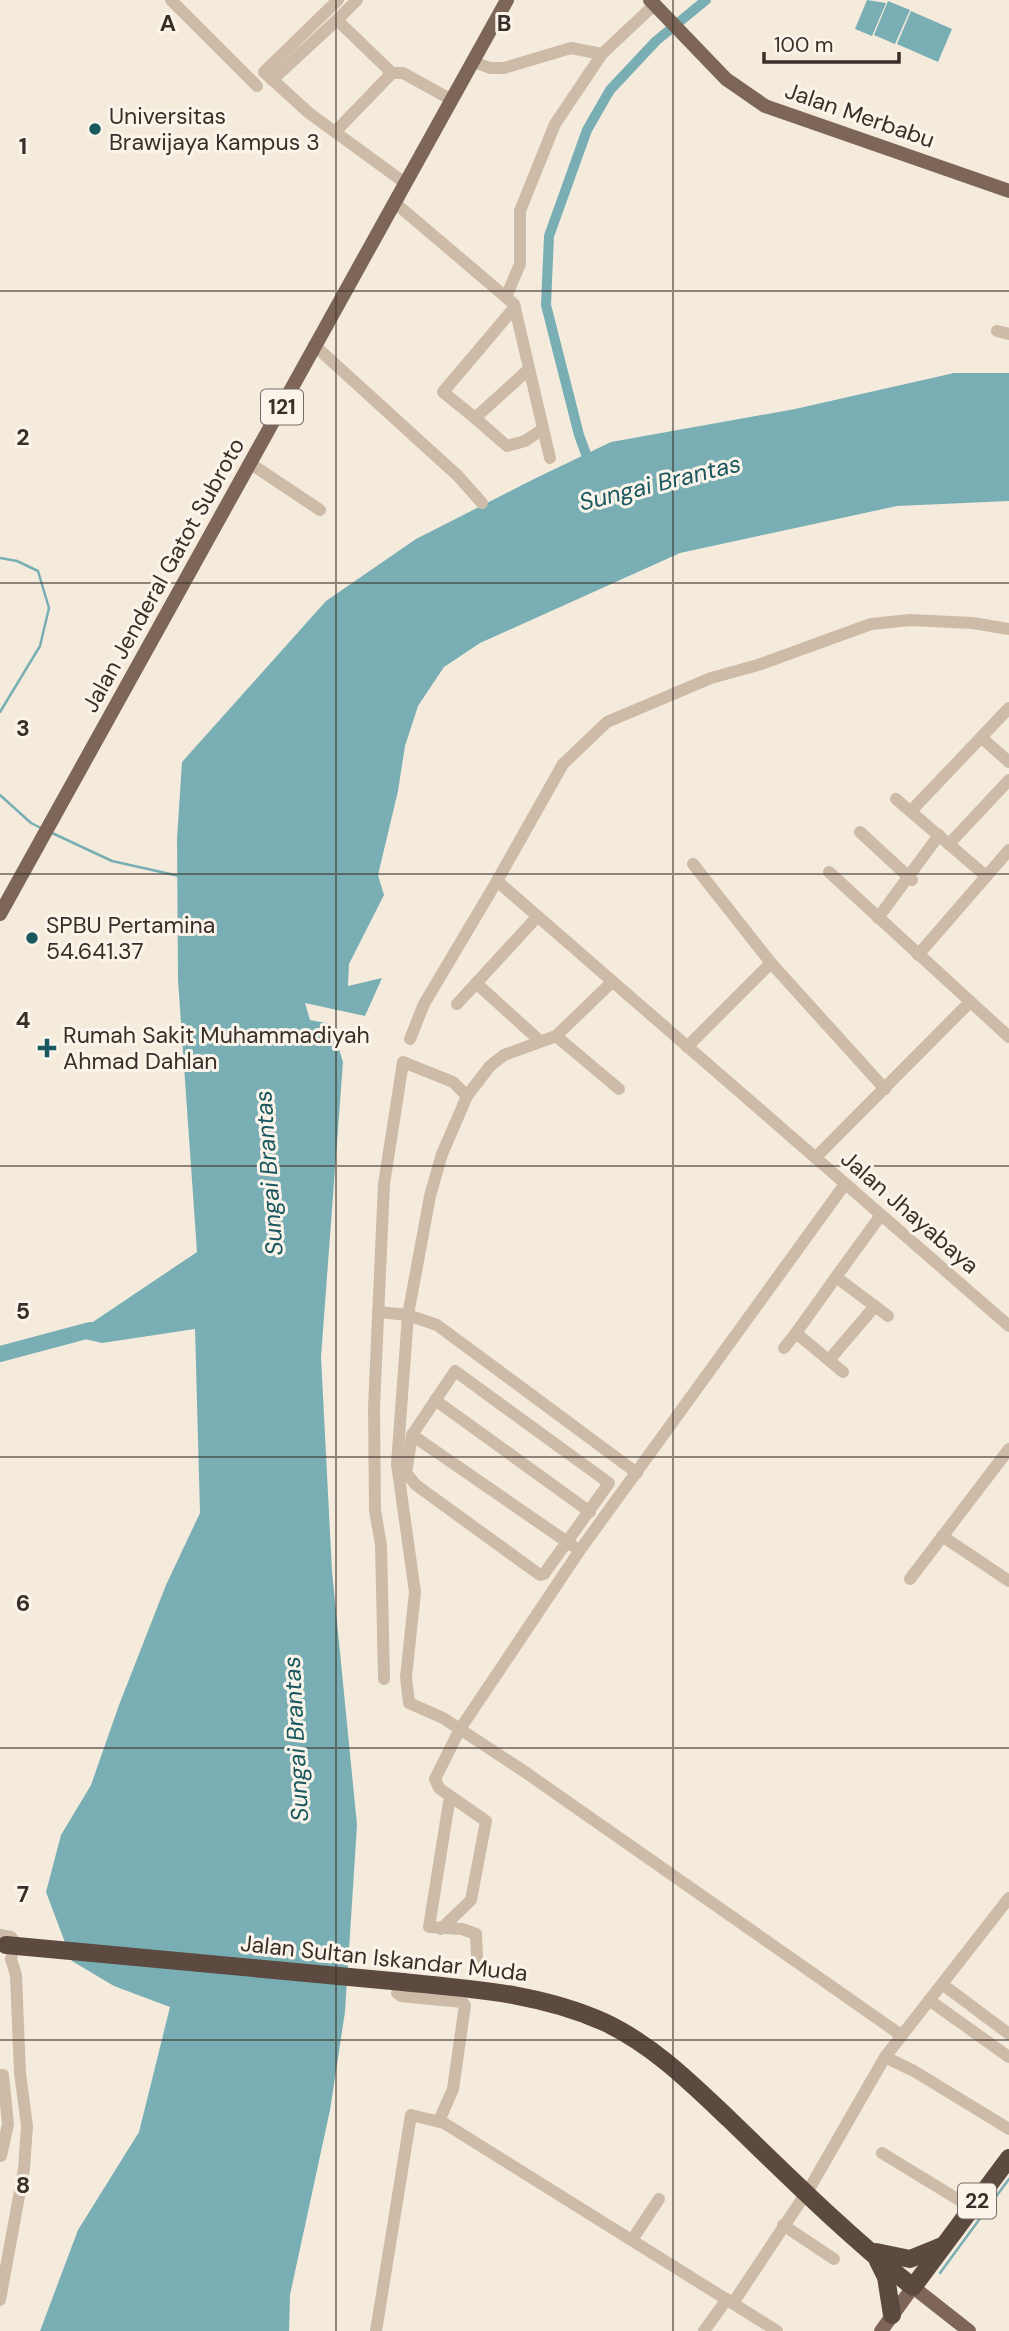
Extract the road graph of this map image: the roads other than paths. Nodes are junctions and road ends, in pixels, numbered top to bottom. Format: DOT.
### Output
graph roads {
  1 [pos="171,0"];
  2 [pos="338,0"];
  3 [pos="357,0"];
  4 [pos="507,0"];
  5 [pos="654,5"];
  6 [pos="337,20"];
  7 [pos="602,54"];
  8 [pos="474,62"];
  9 [pos="392,73"];
  10 [pos="268,76"];
  11 [pos="257,86"];
  12 [pos="452,100"];
  13 [pos="336,131"];
  14 [pos="405,183"];
  15 [pos="1009,191"];
  16 [pos="394,202"];
  17 [pos="506,297"];
  18 [pos="515,307"];
  19 [pos="314,345"];
  20 [pos="530,369"];
  21 [pos="475,418"];
  22 [pos="543,429"];
  23 [pos="550,458"];
  24 [pos="251,464"];
  25 [pos="482,503"];
  26 [pos="320,510"];
  27 [pos="1009,629"];
  28 [pos="1009,708"];
  29 [pos="982,738"];
  30 [pos="1009,762"];
  31 [pos="1009,780"];
  32 [pos="895,799"];
  33 [pos="911,811"];
  34 [pos="860,832"];
  35 [pos="944,840"];
  36 [pos="1009,850"];
  37 [pos="693,864"];
  38 [pos="830,871"];
  39 [pos="986,876"];
  40 [pos="908,879"];
  41 [pos="497,881"];
  42 [pos="0,914"];
  43 [pos="879,916"];
  44 [pos="537,917"];
  45 [pos="918,955"];
  46 [pos="771,963"];
  47 [pos="476,983"];
  48 [pos="611,983"];
  49 [pos="970,1003"];
  50 [pos="457,1004"];
  51 [pos="556,1036"];
  52 [pos="1009,1037"];
  53 [pos="410,1039"];
  54 [pos="540,1041"];
  55 [pos="687,1047"];
  56 [pos="619,1089"];
  57 [pos="885,1089"];
  58 [pos="467,1096"];
  59 [pos="814,1158"];
  60 [pos="845,1184"];
  61 [pos="881,1215"];
  62 [pos="836,1276"];
  63 [pos="875,1306"];
  64 [pos="378,1312"];
  65 [pos="408,1315"];
  66 [pos="888,1316"];
  67 [pos="1009,1325"];
  68 [pos="796,1333"];
  69 [pos="784,1348"];
  70 [pos="829,1360"];
  71 [pos="843,1372"];
  72 [pos="435,1400"];
  73 [pos="412,1435"];
  74 [pos="1009,1449"];
  75 [pos="637,1473"];
  76 [pos="590,1512"];
  77 [pos="942,1536"];
  78 [pos="568,1542"];
  79 [pos="580,1550"];
  80 [pos="910,1579"];
  81 [pos="1009,1581"];
  82 [pos="384,1679"];
  83 [pos="460,1729"];
  84 [pos="450,1796"];
  85 [pos="1009,1898"];
  86 [pos="441,1928"];
  87 [pos="3,1948"];
  88 [pos="477,1958"];
  89 [pos="942,1984"];
  90 [pos="400,1987"];
  91 [pos="929,2000"];
  92 [pos="1009,2034"];
  93 [pos="901,2035"];
  94 [pos="886,2057"];
  95 [pos="1009,2057"];
  96 [pos="0,2074"];
  97 [pos="4,2116"];
  98 [pos="439,2121"];
  99 [pos="1009,2129"];
  100 [pos="882,2153"];
  101 [pos="1,2156"];
  102 [pos="24,2158"];
  103 [pos="1009,2158"];
  104 [pos="806,2191"];
  105 [pos="659,2199"];
  106 [pos="972,2208"];
  107 [pos="783,2225"];
  108 [pos="632,2239"];
  109 [pos="945,2244"];
  110 [pos="869,2250"];
  111 [pos="834,2259"];
  112 [pos="913,2287"];
  113 [pos="0,2300"];
  114 [pos="730,2301"];
  115 [pos="892,2315"];
  116 [pos="376,2331"];
  117 [pos="704,2331"];
  118 [pos="777,2331"];
  119 [pos="881,2331"];
  120 [pos="969,2331"];
  1 -- 11 [label="street"];
  2 -- 10 [label="street"];
  3 -- 6 [label="street"];
  4 -- 8 [label="main road, Jalan Jenderal Gatot Subroto / 121"];
  5 -- 7 [label="street"];
  5 -- 15 [label="main road, Jalan Merbabu"];
  6 -- 9 [label="street"];
  6 -- 10 [label="street"];
  7 -- 8 [label="street"];
  7 -- 17 [label="street"];
  8 -- 12 [label="main road, Jalan Jenderal Gatot Subroto / 121"];
  9 -- 12 [label="street"];
  9 -- 13 [label="street"];
  10 -- 13 [label="street"];
  12 -- 14 [label="main road, Jalan Jenderal Gatot Subroto / 121"];
  13 -- 14 [label="street"];
  14 -- 16 [label="main road, Jalan Jenderal Gatot Subroto / 121"];
  16 -- 17 [label="street"];
  16 -- 19 [label="main road, Jalan Jenderal Gatot Subroto / 121"];
  17 -- 18 [label="street"];
  18 -- 20 [label="street"];
  18 -- 21 [label="street"];
  19 -- 24 [label="main road, Jalan Jenderal Gatot Subroto / 121"];
  19 -- 25 [label="street"];
  20 -- 21 [label="street"];
  20 -- 22 [label="street"];
  21 -- 22 [label="street"];
  22 -- 23 [label="street"];
  24 -- 26 [label="street"];
  24 -- 42 [label="main road, Jalan Jenderal Gatot Subroto / 121"];
  27 -- 41 [label="street"];
  28 -- 29 [label="street"];
  29 -- 30 [label="street"];
  29 -- 33 [label="street"];
  31 -- 35 [label="street"];
  32 -- 33 [label="street"];
  33 -- 35 [label="street"];
  34 -- 40 [label="street"];
  35 -- 39 [label="street"];
  35 -- 40 [label="street"];
  36 -- 39 [label="street"];
  37 -- 46 [label="street"];
  38 -- 43 [label="street"];
  39 -- 45 [label="street"];
  40 -- 43 [label="street"];
  41 -- 44 [label="street, Jalan Jhayabaya"];
  41 -- 53 [label="street"];
  43 -- 45 [label="street"];
  44 -- 47 [label="street"];
  44 -- 48 [label="street, Jalan Jhayabaya"];
  45 -- 49 [label="street"];
  46 -- 55 [label="street"];
  46 -- 57 [label="street"];
  47 -- 50 [label="street"];
  47 -- 54 [label="street"];
  48 -- 51 [label="street"];
  48 -- 55 [label="street, Jalan Jhayabaya"];
  49 -- 52 [label="street"];
  49 -- 57 [label="street"];
  51 -- 54 [label="street"];
  51 -- 56 [label="street"];
  54 -- 58 [label="street"];
  55 -- 59 [label="street, Jalan Jhayabaya"];
  57 -- 59 [label="street"];
  58 -- 64 [label="street"];
  58 -- 65 [label="street"];
  59 -- 60 [label="street, Jalan Jhayabaya"];
  60 -- 61 [label="street, Jalan Jhayabaya"];
  60 -- 75 [label="street"];
  61 -- 62 [label="street"];
  61 -- 67 [label="street, Jalan Jhayabaya"];
  62 -- 63 [label="street"];
  62 -- 68 [label="street"];
  63 -- 66 [label="street"];
  63 -- 70 [label="street"];
  64 -- 65 [label="street"];
  64 -- 82 [label="street"];
  65 -- 75 [label="street"];
  65 -- 83 [label="street"];
  68 -- 69 [label="street"];
  68 -- 70 [label="street"];
  70 -- 71 [label="street"];
  72 -- 73 [label="street"];
  72 -- 76 [label="street"];
  72 -- 76 [label="street"];
  73 -- 78 [label="street"];
  73 -- 78 [label="street"];
  74 -- 77 [label="street"];
  75 -- 79 [label="street"];
  76 -- 78 [label="street"];
  77 -- 80 [label="street"];
  77 -- 81 [label="street"];
  78 -- 79 [label="street"];
  79 -- 83 [label="street"];
  83 -- 84 [label="street"];
  83 -- 93 [label="street"];
  84 -- 86 [label="street"];
  84 -- 86 [label="street"];
  85 -- 89 [label="street"];
  86 -- 88 [label="street"];
  87 -- 90 [label="highway, Jalan Sultan Iskandar Muda, bridge"];
  87 -- 102 [label="street"];
  89 -- 91 [label="street"];
  89 -- 92 [label="street"];
  90 -- 98 [label="street"];
  90 -- 104 [label="highway, Jalan Sultan Iskandar Muda"];
  91 -- 93 [label="street"];
  91 -- 95 [label="street"];
  93 -- 94 [label="street"];
  94 -- 99 [label="street"];
  94 -- 104 [label="street"];
  96 -- 97 [label="street"];
  97 -- 101 [label="street"];
  98 -- 108 [label="street"];
  98 -- 116 [label="street"];
  100 -- 106 [label="street"];
  101 -- 102 [label="street"];
  102 -- 113 [label="street"];
  103 -- 106 [label="highway, 22"];
  104 -- 107 [label="street"];
  104 -- 110 [label="highway, Jalan Sultan Iskandar Muda"];
  105 -- 108 [label="street"];
  106 -- 109 [label="highway, 22"];
  107 -- 111 [label="street"];
  107 -- 114 [label="street"];
  108 -- 114 [label="street"];
  109 -- 110 [label="highway, 22"];
  109 -- 112 [label="highway, 22"];
  110 -- 112 [label="highway, Jalan Sultan Iskandar Muda"];
  110 -- 115 [label="highway"];
  112 -- 115 [label="main road"];
  112 -- 120 [label="main road"];
  114 -- 117 [label="street"];
  114 -- 118 [label="street"];
  115 -- 119 [label="main road"];
}
